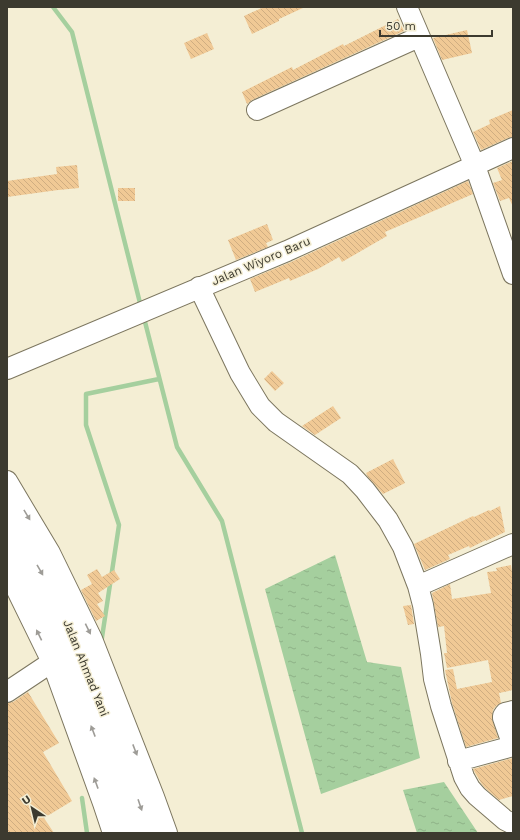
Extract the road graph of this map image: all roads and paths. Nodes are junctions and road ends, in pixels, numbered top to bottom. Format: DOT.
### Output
graph roads {
  1 [pos="407,7"];
  2 [pos="419,37"];
  3 [pos="256,110"];
  4 [pos="513,148"];
  5 [pos="475,166"];
  6 [pos="512,272"];
  7 [pos="199,287"];
  8 [pos="7,369"];
  9 [pos="7,481"];
  10 [pos="7,511"];
  11 [pos="7,543"];
  12 [pos="513,544"];
  13 [pos="7,570"];
  14 [pos="418,586"];
  15 [pos="52,662"];
  16 [pos="7,692"];
  17 [pos="513,711"];
  18 [pos="513,746"];
  19 [pos="458,761"];
  20 [pos="513,824"];
  21 [pos="113,833"];
  22 [pos="130,833"];
  23 [pos="149,833"];
  24 [pos="166,833"];
  1 -- 2 [label="street"];
  2 -- 3 [label="street"];
  2 -- 5 [label="street"];
  4 -- 5 [label="street, Jalan Wiyoro Baru"];
  5 -- 6 [label="street"];
  5 -- 7 [label="street, Jalan Wiyoro Baru"];
  7 -- 8 [label="street, Jalan Wiyoro Baru"];
  7 -- 14 [label="street"];
  9 -- 24 [label="street, one-way"];
  10 -- 23 [label="highway, Jalan Ahmad Yani, one-way"];
  22 -- 11 [label="highway, Jalan Ahmad Yani, one-way"];
  12 -- 14 [label="street"];
  15 -- 13 [label="street, one-way"];
  14 -- 19 [label="street"];
  15 -- 16 [label="street"];
  21 -- 15 [label="street, one-way"];
  17 -- 18 [label="street"];
  18 -- 19 [label="street"];
  19 -- 20 [label="street"];
}
